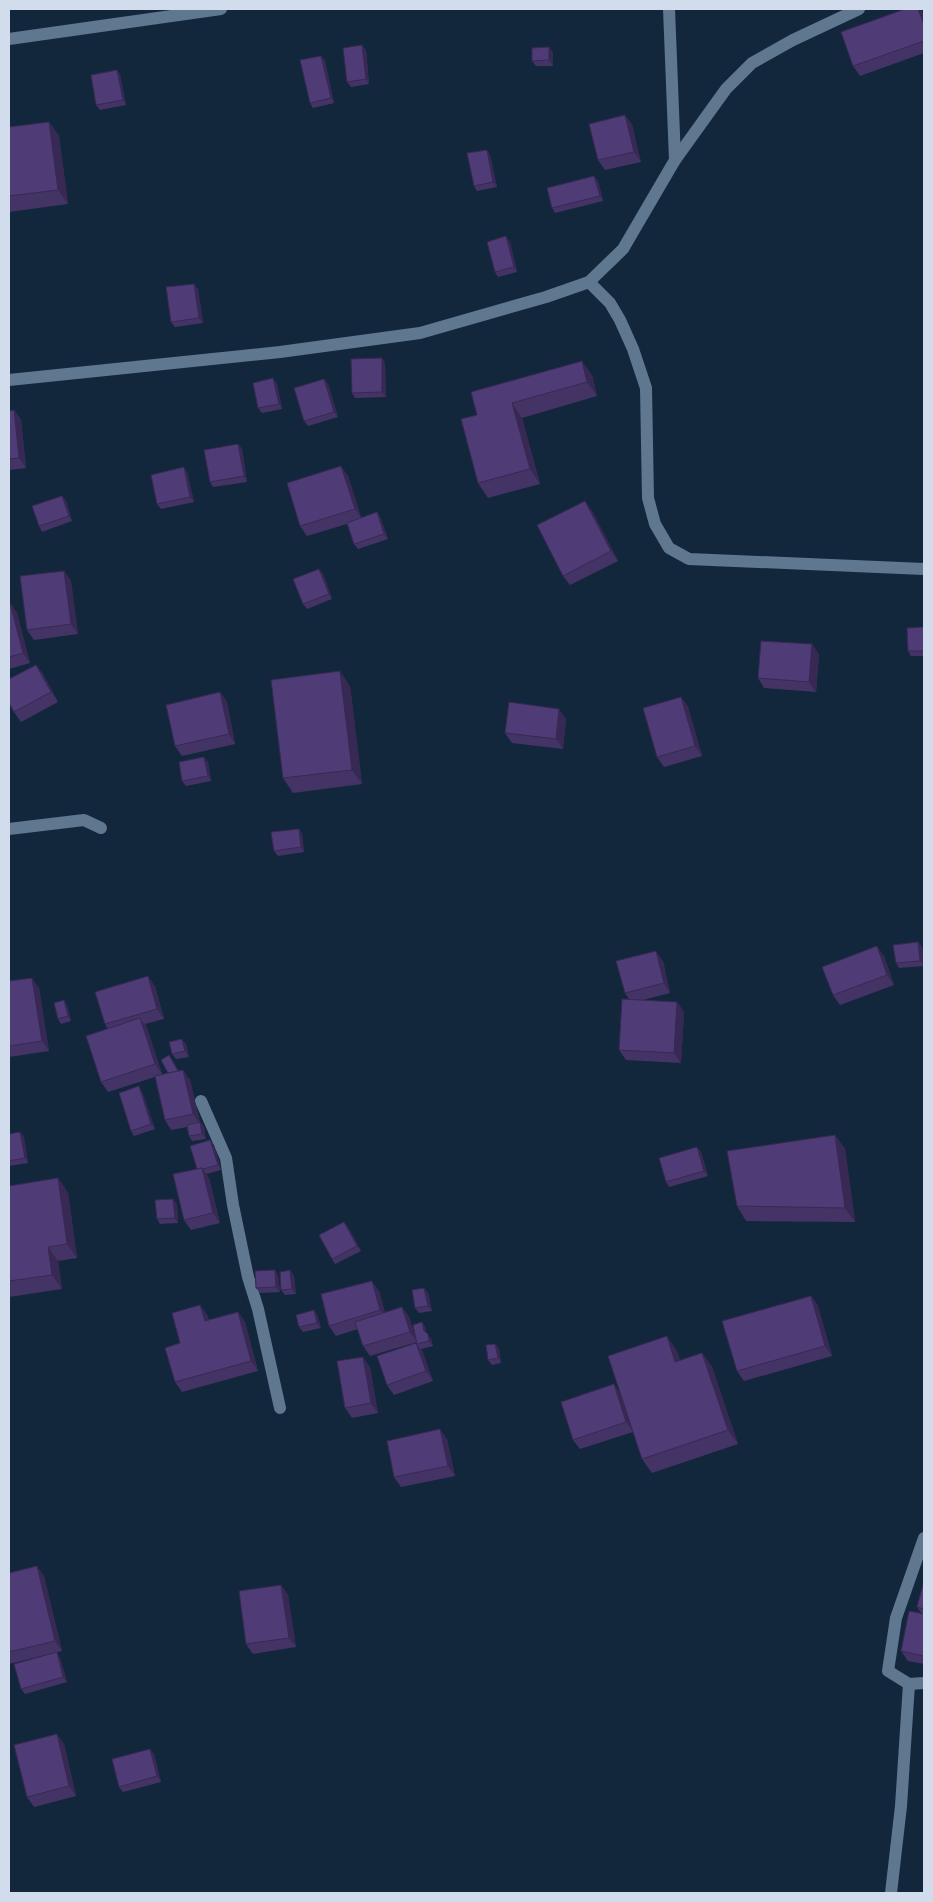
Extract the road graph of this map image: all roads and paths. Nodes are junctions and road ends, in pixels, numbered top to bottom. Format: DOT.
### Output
graph roads {
  1 [pos="221,9"];
  2 [pos="669,9"];
  3 [pos="859,9"];
  4 [pos="9,39"];
  5 [pos="675,160"];
  6 [pos="589,282"];
  7 [pos="9,380"];
  8 [pos="924,569"];
  9 [pos="101,828"];
  10 [pos="9,829"];
  11 [pos="201,1102"];
  12 [pos="280,1408"];
  13 [pos="924,1538"];
  14 [pos="924,1683"];
  15 [pos="910,1684"];
  16 [pos="891,1893"];
  1 -- 4 [label="street"];
  2 -- 5 [label="street"];
  3 -- 5 [label="street"];
  5 -- 6 [label="street"];
  6 -- 7 [label="street"];
  6 -- 8 [label="street"];
  9 -- 10 [label="street"];
  11 -- 12 [label="street"];
  13 -- 15 [label="street"];
  14 -- 15 [label="street"];
  15 -- 16 [label="street"];
}
